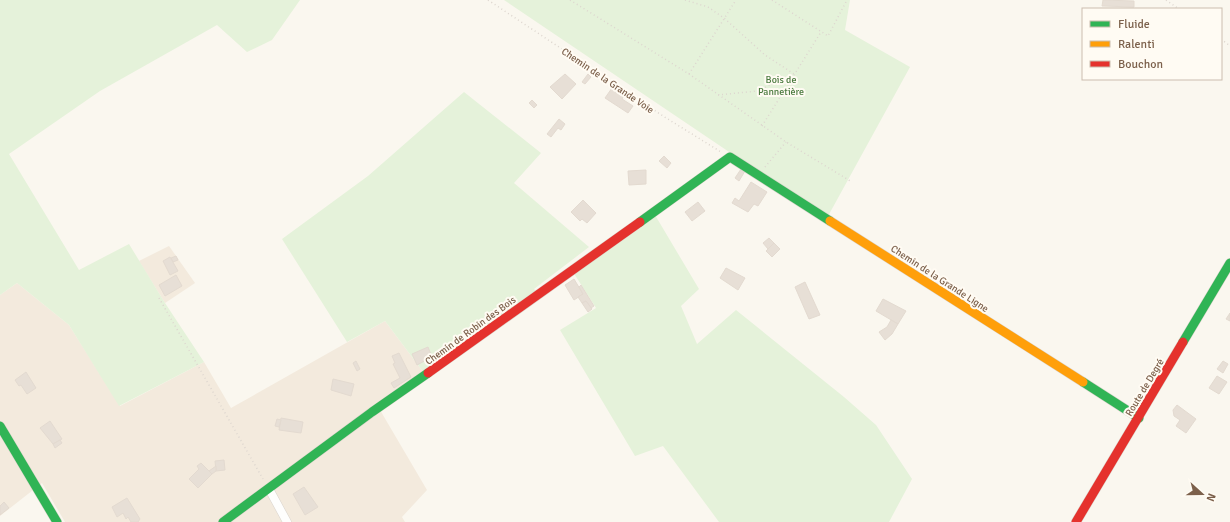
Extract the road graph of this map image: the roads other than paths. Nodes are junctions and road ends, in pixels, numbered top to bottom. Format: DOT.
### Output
graph roads {
  1 [pos="730,157"];
  2 [pos="1230,263"];
  3 [pos="1139,418"];
  4 [pos="0,426"];
  5 [pos="269,489"];
  6 [pos="57,522"];
  7 [pos="223,522"];
  8 [pos="287,522"];
  9 [pos="1076,522"];
  1 -- 3 [label="street, Chemin de la Grande Ligne"];
  1 -- 5 [label="street, Chemin de Robin des Bois"];
  2 -- 3 [label="street, Route de Degré"];
  3 -- 9 [label="street, Route de Degré"];
  4 -- 6 [label="street"];
  5 -- 7 [label="street, Chemin de Robin des Bois"];
  5 -- 8 [label="street"];
}
